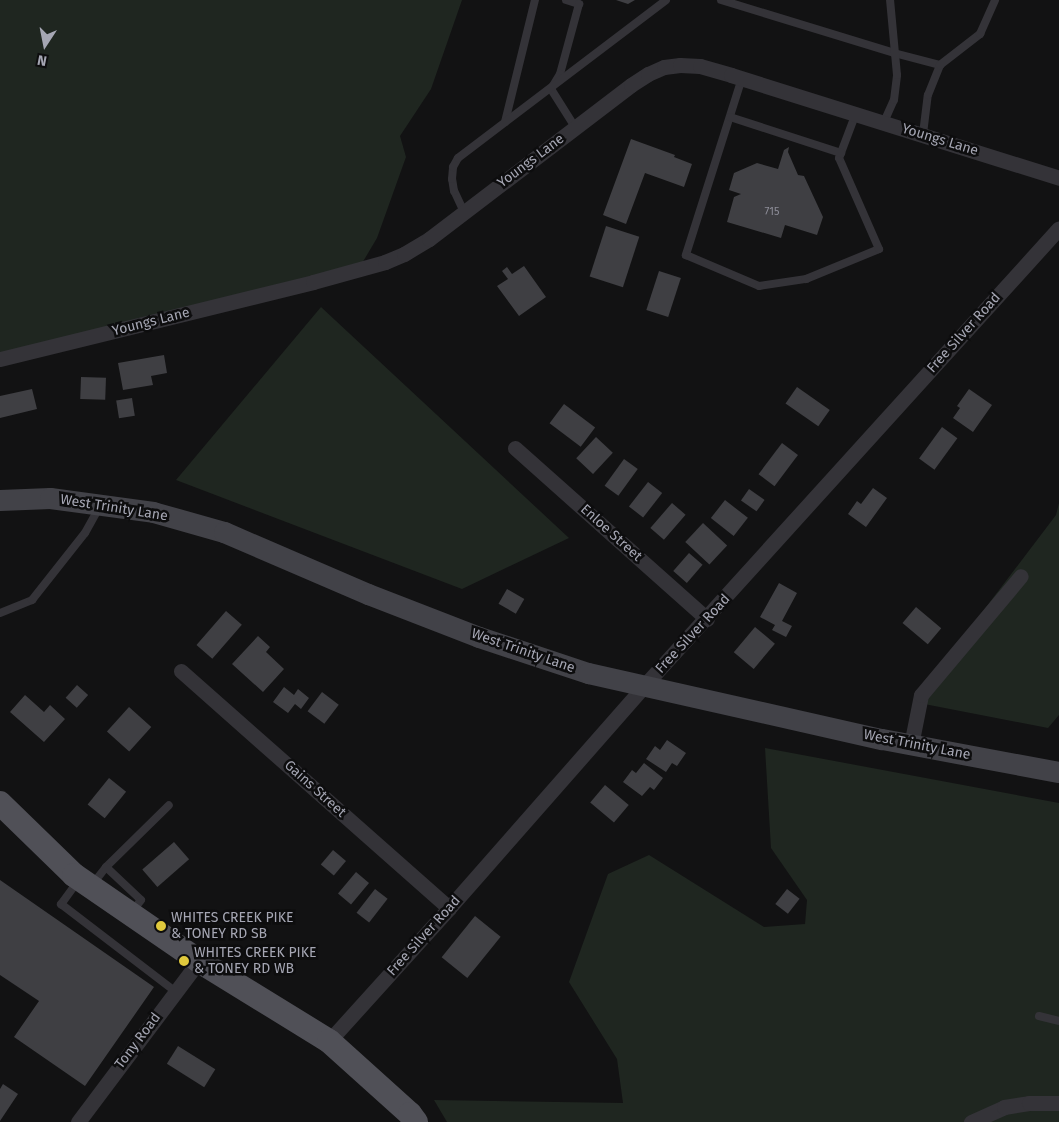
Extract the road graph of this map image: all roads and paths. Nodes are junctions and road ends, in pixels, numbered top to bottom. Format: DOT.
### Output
graph roads {
  1 [pos="535,0"];
  2 [pos="566,0"];
  3 [pos="666,0"];
  4 [pos="721,0"];
  5 [pos="890,0"];
  6 [pos="995,0"];
  7 [pos="894,53"];
  8 [pos="940,65"];
  9 [pos="742,78"];
  10 [pos="550,89"];
  11 [pos="856,113"];
  12 [pos="730,117"];
  13 [pos="505,122"];
  14 [pos="884,122"];
  15 [pos="575,127"];
  16 [pos="922,134"];
  17 [pos="841,153"];
  18 [pos="1059,178"];
  19 [pos="464,212"];
  20 [pos="1059,228"];
  21 [pos="0,360"];
  22 [pos="514,448"];
  23 [pos="0,500"];
  24 [pos="101,505"];
  25 [pos="1021,576"];
  26 [pos="0,613"];
  27 [pos="707,619"];
  28 [pos="181,671"];
  29 [pos="643,687"];
  30 [pos="911,745"];
  31 [pos="1059,772"];
  32 [pos="169,805"];
  33 [pos="2,808"];
  34 [pos="106,867"];
  35 [pos="85,882"];
  36 [pos="449,908"];
  37 [pos="131,914"];
  38 [pos="199,961"];
  39 [pos="176,992"];
  40 [pos="1038,1016"];
  41 [pos="1059,1021"];
  42 [pos="329,1041"];
  43 [pos="1059,1103"];
  44 [pos="78,1122"];
  45 [pos="416,1122"];
  46 [pos="971,1122"];
  1 -- 13 [label="lane"];
  2 -- 10 [label="lane"];
  3 -- 10 [label="lane"];
  4 -- 7 [label="lane"];
  5 -- 7 [label="lane"];
  6 -- 8 [label="lane"];
  7 -- 8 [label="lane"];
  7 -- 14 [label="lane"];
  8 -- 16 [label="lane"];
  9 -- 11 [label="street, Youngs Lane"];
  9 -- 12 [label="lane"];
  9 -- 15 [label="street, Youngs Lane"];
  10 -- 13 [label="lane"];
  10 -- 15 [label="lane"];
  11 -- 14 [label="street, Youngs Lane"];
  11 -- 17 [label="lane"];
  12 -- 17 [label="lane"];
  12 -- 17 [label="lane"];
  13 -- 19 [label="lane"];
  14 -- 16 [label="street, Youngs Lane"];
  15 -- 19 [label="street, Youngs Lane"];
  16 -- 18 [label="street, Youngs Lane"];
  19 -- 21 [label="street, Youngs Lane"];
  20 -- 27 [label="street, Free Silver Road"];
  22 -- 27 [label="street, Enloe Street"];
  23 -- 24 [label="main road, West Trinity Lane"];
  24 -- 26 [label="lane"];
  24 -- 29 [label="main road, West Trinity Lane"];
  25 -- 30 [label="street"];
  27 -- 29 [label="street, Free Silver Road"];
  28 -- 36 [label="street, Gains Street"];
  29 -- 30 [label="main road, West Trinity Lane"];
  29 -- 36 [label="street, Free Silver Road"];
  30 -- 31 [label="main road, West Trinity Lane"];
  32 -- 34 [label="lane"];
  33 -- 35 [label="main road"];
  34 -- 35 [label="lane"];
  34 -- 37 [label="lane"];
  35 -- 37 [label="main road"];
  35 -- 39 [label="lane"];
  36 -- 42 [label="street, Free Silver Road"];
  37 -- 38 [label="main road"];
  38 -- 39 [label="street, Tony Road"];
  38 -- 42 [label="main road"];
  39 -- 44 [label="street, Tony Road"];
  40 -- 41 [label="lane"];
  42 -- 45 [label="main road"];
  43 -- 46 [label="street"];
}
